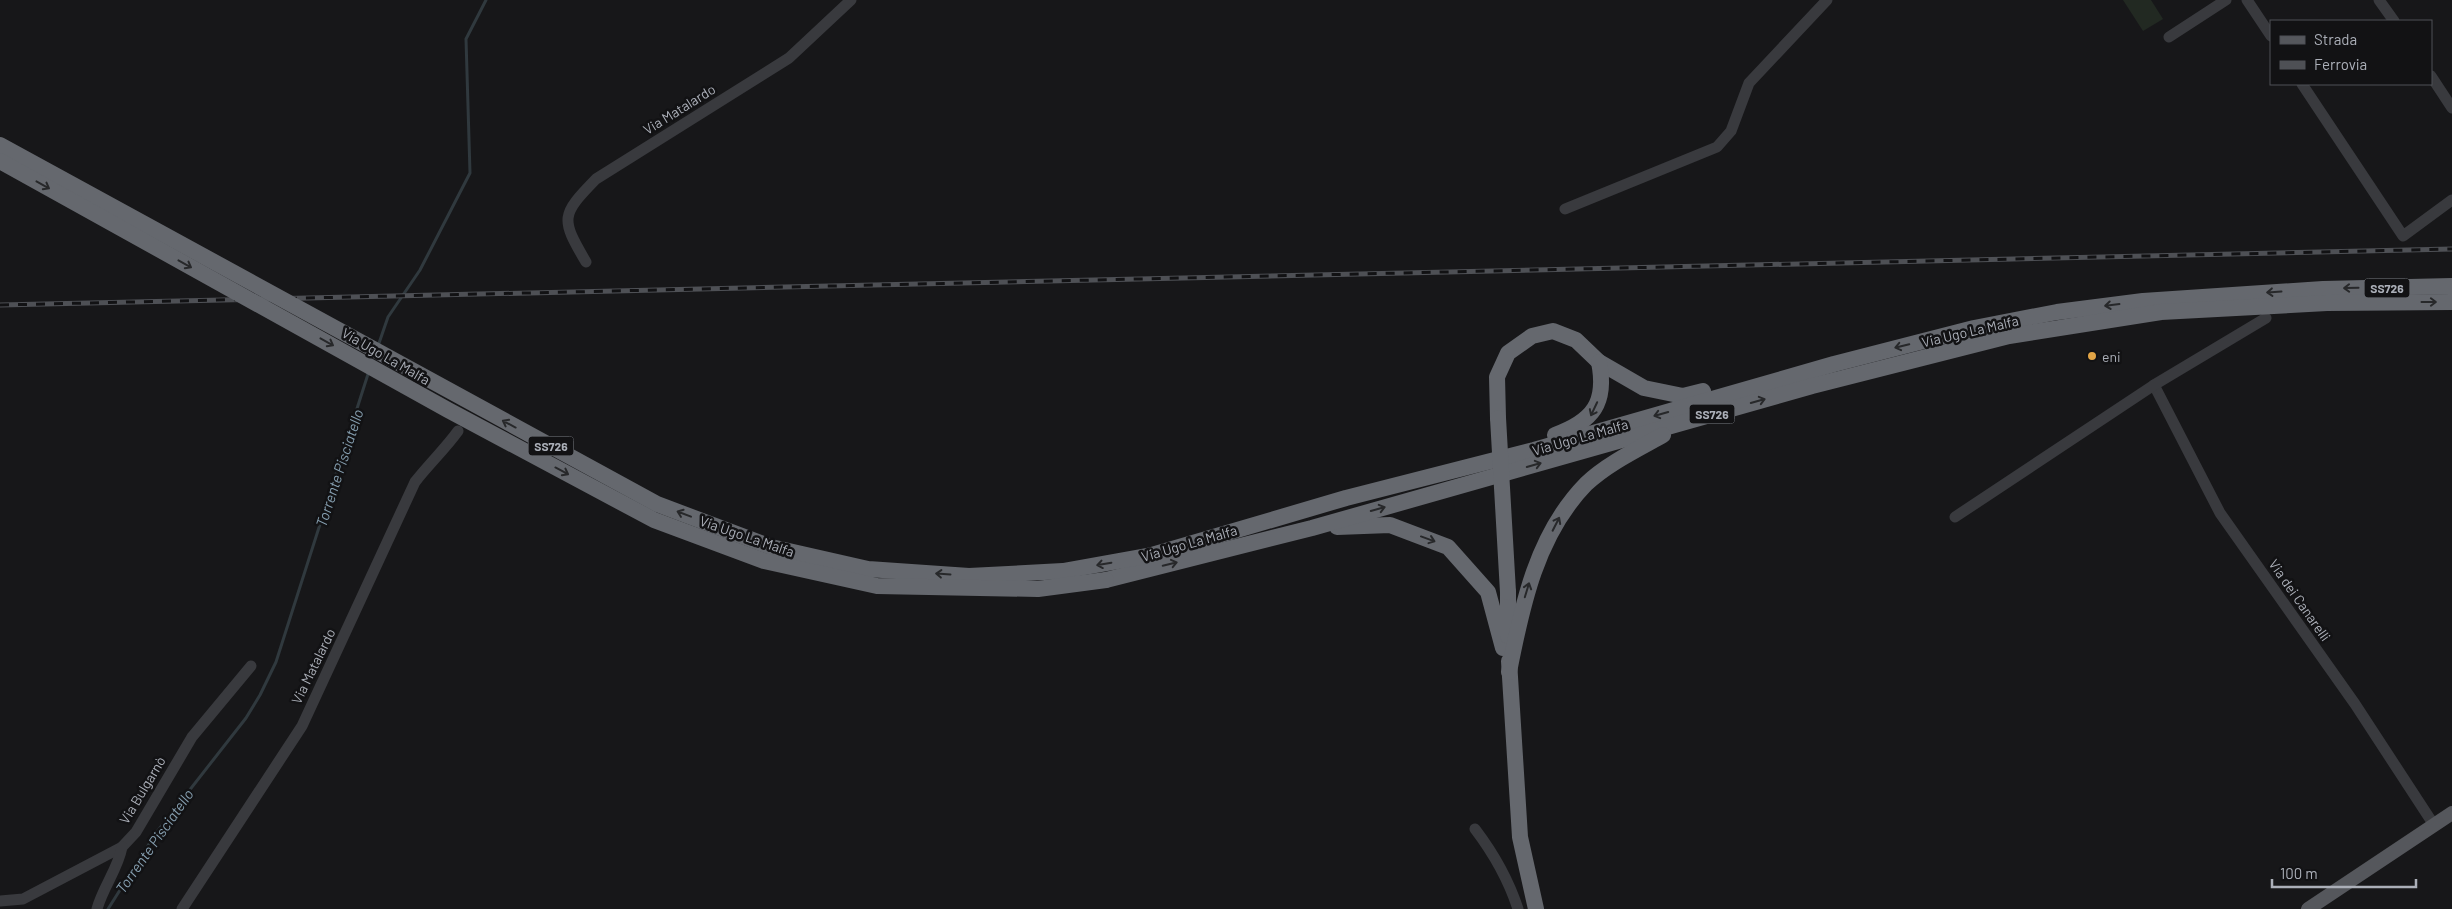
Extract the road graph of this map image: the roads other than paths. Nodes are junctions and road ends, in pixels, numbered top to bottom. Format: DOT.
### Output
graph roads {
  1 [pos="850,0"];
  2 [pos="1827,0"];
  3 [pos="2226,0"];
  4 [pos="2247,0"];
  5 [pos="2379,0"];
  6 [pos="2393,20"];
  7 [pos="2270,34"];
  8 [pos="2169,37"];
  9 [pos="2432,78"];
  10 [pos="2303,85"];
  11 [pos="2452,108"];
  12 [pos="0,145"];
  13 [pos="0,161"];
  14 [pos="2452,200"];
  15 [pos="1565,209"];
  16 [pos="586,262"];
  17 [pos="2452,286"];
  18 [pos="2452,302"];
  19 [pos="2266,318"];
  20 [pos="1598,362"];
  21 [pos="1834,364"];
  22 [pos="2154,385"];
  23 [pos="1686,422"];
  24 [pos="458,431"];
  25 [pos="1534,450"];
  26 [pos="1955,517"];
  27 [pos="1312,528"];
  28 [pos="251,666"];
  29 [pos="1509,672"];
  30 [pos="2452,813"];
  31 [pos="2434,825"];
  32 [pos="1475,829"];
  33 [pos="122,847"];
  34 [pos="0,901"];
  35 [pos="97,909"];
  36 [pos="182,909"];
  37 [pos="1518,909"];
  38 [pos="1536,909"];
  39 [pos="2308,909"];
  1 -- 16 [label="street, Via Matalardo"];
  2 -- 15 [label="street"];
  3 -- 8 [label="street"];
  4 -- 7 [label="street"];
  5 -- 6 [label="street"];
  9 -- 11 [label="street"];
  10 -- 14 [label="street"];
  25 -- 12 [label="highway, Via Ugo La Malfa / SS726, one-way, bridge"];
  13 -- 27 [label="highway, Via Ugo La Malfa / SS726, one-way, bridge"];
  17 -- 21 [label="highway, Via Ugo La Malfa / SS726, one-way"];
  23 -- 18 [label="highway, Via Ugo La Malfa / SS726, one-way"];
  19 -- 22 [label="street"];
  20 -- 21 [label="highway"];
  20 -- 25 [label="highway, one-way"];
  20 -- 29 [label="highway, bridge"];
  21 -- 25 [label="highway, Via Ugo La Malfa / SS726, one-way"];
  22 -- 26 [label="street"];
  22 -- 31 [label="street, Via dei Canarelli"];
  27 -- 23 [label="highway, Via Ugo La Malfa / SS726, one-way"];
  29 -- 23 [label="highway, one-way"];
  24 -- 36 [label="street, Via Matalardo"];
  27 -- 29 [label="highway, one-way"];
  28 -- 33 [label="street, Via Bulgarnò"];
  29 -- 38 [label="highway"];
  30 -- 31 [label="main road"];
  31 -- 39 [label="main road"];
  32 -- 37 [label="street"];
  33 -- 34 [label="street, Via Bulgarnò"];
  33 -- 35 [label="street"];
}
